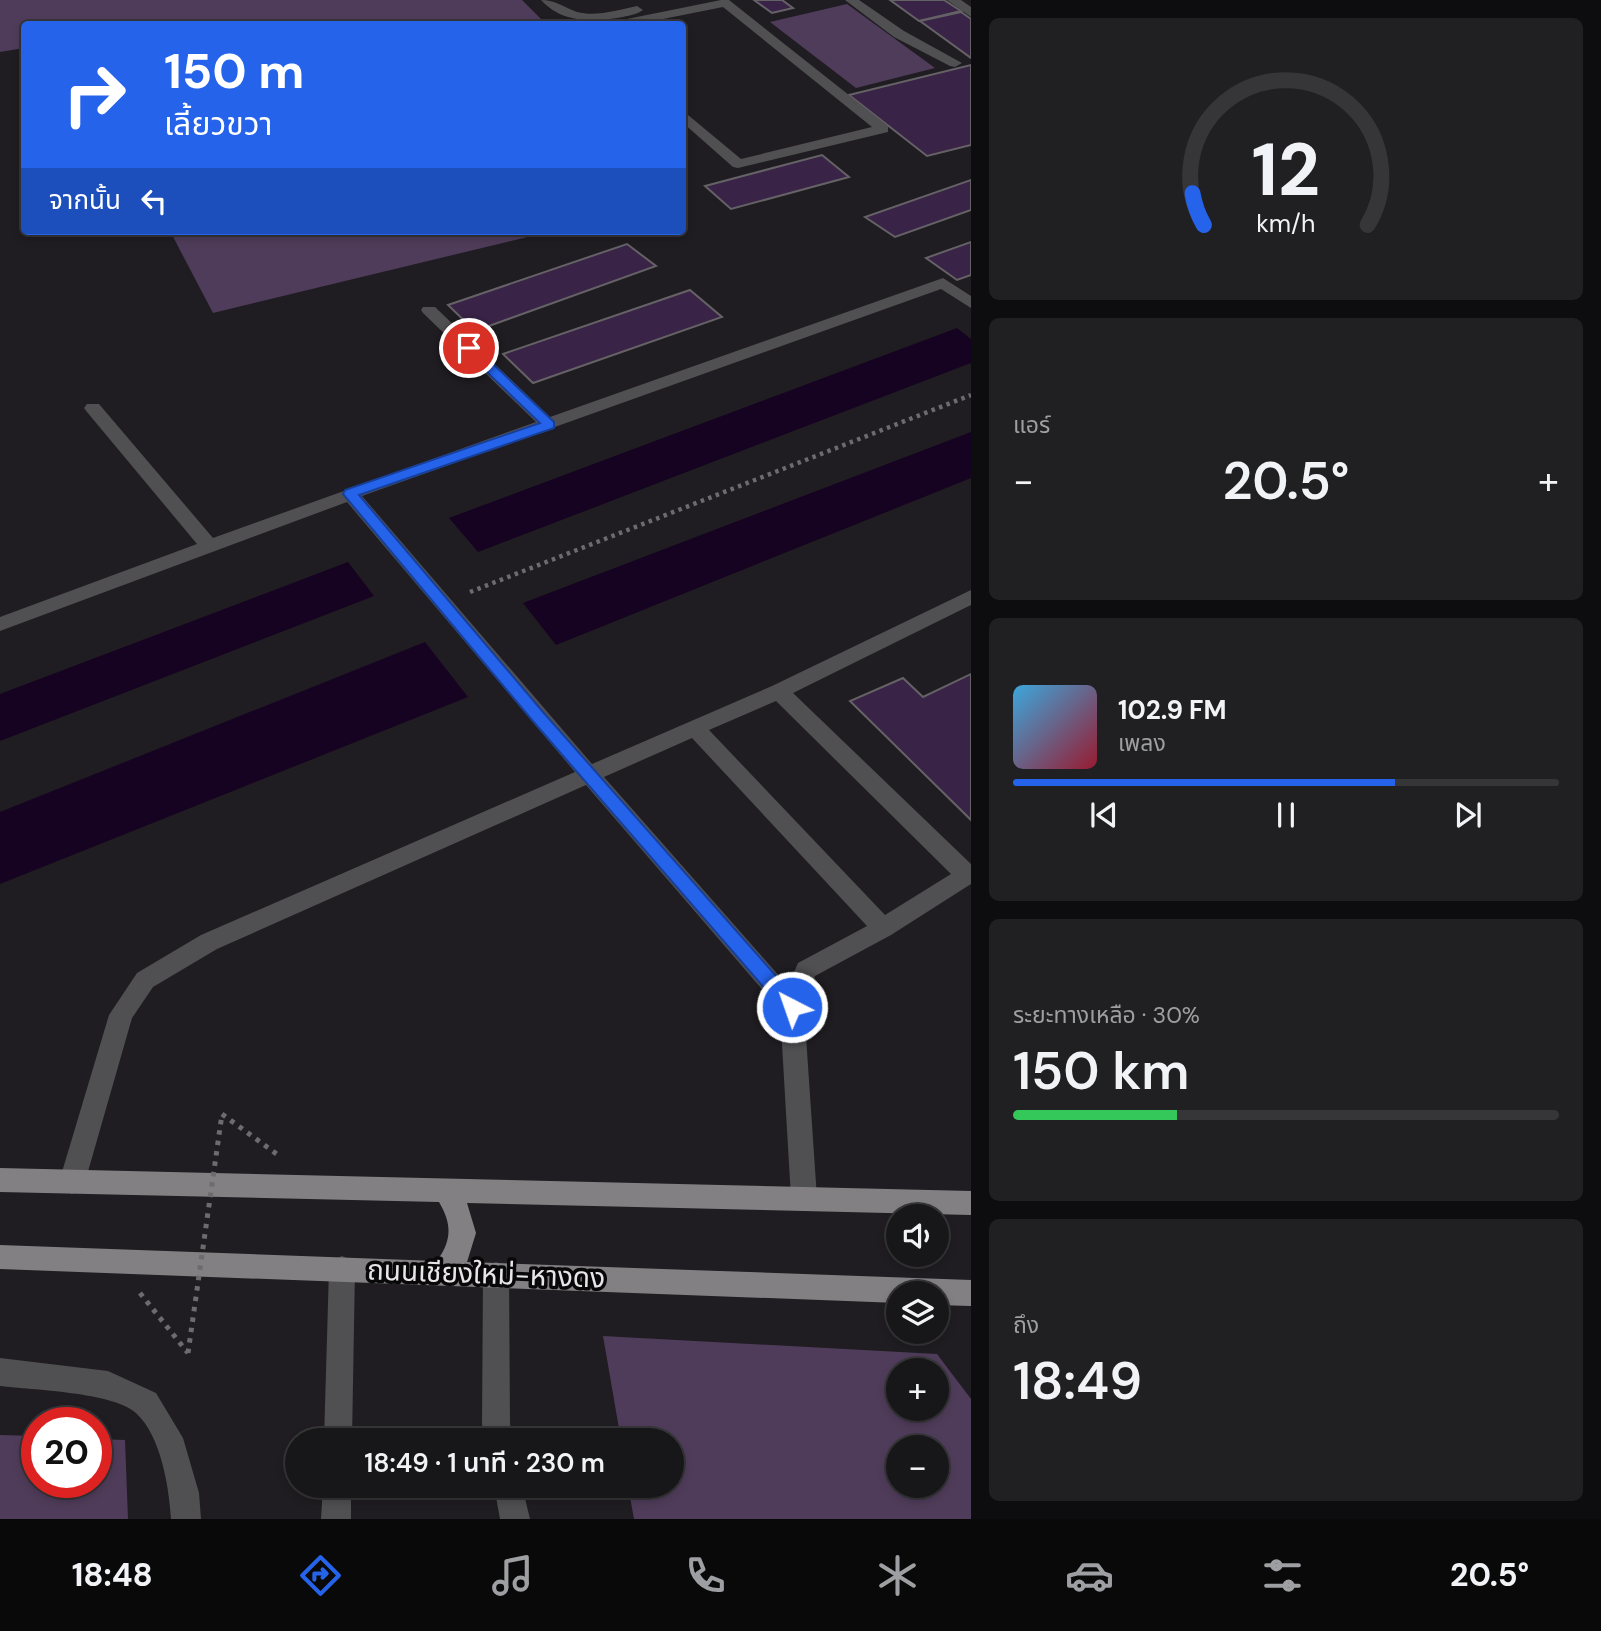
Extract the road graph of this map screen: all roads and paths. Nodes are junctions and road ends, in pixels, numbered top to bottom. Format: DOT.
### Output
graph roads {
  1 [pos="547,0"];
  2 [pos="687,0"];
  3 [pos="852,0"];
  4 [pos="953,0"];
  5 [pos="971,13"];
  6 [pos="580,21"];
  7 [pos="637,21"];
  8 [pos="956,63"];
  9 [pos="686,118"];
  10 [pos="971,303"];
  11 [pos="429,310"];
  12 [pos="971,395"];
  13 [pos="93,408"];
  14 [pos="549,425"];
  15 [pos="350,494"];
  16 [pos="209,546"];
  17 [pos="971,597"];
  18 [pos="440,603"];
  19 [pos="0,624"];
  20 [pos="779,691"];
  21 [pos="695,728"];
  22 [pos="590,774"];
  23 [pos="968,874"];
  24 [pos="883,928"];
  25 [pos="792,1007"];
  26 [pos="0,1180"];
  27 [pos="72,1182"];
  28 [pos="322,1188"];
  29 [pos="446,1191"];
  30 [pos="804,1198"];
  31 [pos="971,1203"];
  32 [pos="0,1257"];
  33 [pos="114,1261"];
  34 [pos="342,1269"];
  35 [pos="444,1273"];
  36 [pos="496,1275"];
  37 [pos="971,1293"];
  38 [pos="0,1373"];
  39 [pos="338,1428"];
  40 [pos="497,1428"];
  41 [pos="337,1498"];
  42 [pos="511,1498"];
  43 [pos="186,1519"];
  44 [pos="337,1519"];
  45 [pos="515,1519"];
  1 -- 6 [label="street"];
  2 -- 6 [label="street"];
  3 -- 8 [label="street"];
  4 -- 5 [label="street"];
  7 -- 9 [label="street"];
  10 -- 14 [label="street"];
  11 -- 14 [label="street"];
  12 -- 18 [label="path"];
  13 -- 16 [label="street"];
  14 -- 15 [label="street"];
  15 -- 16 [label="street"];
  15 -- 18 [label="street"];
  16 -- 19 [label="street"];
  17 -- 20 [label="street"];
  18 -- 22 [label="street"];
  20 -- 21 [label="street"];
  20 -- 23 [label="street"];
  21 -- 22 [label="street"];
  21 -- 24 [label="street"];
  22 -- 25 [label="street"];
  22 -- 27 [label="street"];
  23 -- 24 [label="street"];
  24 -- 25 [label="street"];
  25 -- 30 [label="street"];
  26 -- 27 [label="main road"];
  27 -- 28 [label="main road"];
  28 -- 29 [label="main road"];
  28 -- 33 [label="path, bridge"];
  29 -- 30 [label="main road"];
  29 -- 35 [label="main road"];
  30 -- 31 [label="main road"];
  32 -- 33 [label="main road, ถนนเชียงใหม่-หางดง"];
  33 -- 34 [label="main road, ถนนเชียงใหม่-หางดง"];
  34 -- 35 [label="main road, ถนนเชียงใหม่-หางดง"];
  34 -- 39 [label="street"];
  35 -- 36 [label="main road, ถนนเชียงใหม่-หางดง"];
  36 -- 37 [label="main road, ถนนเชียงใหม่-หางดง"];
  36 -- 40 [label="street"];
  38 -- 43 [label="street"];
  41 -- 44 [label="street"];
  42 -- 45 [label="street"];
}
